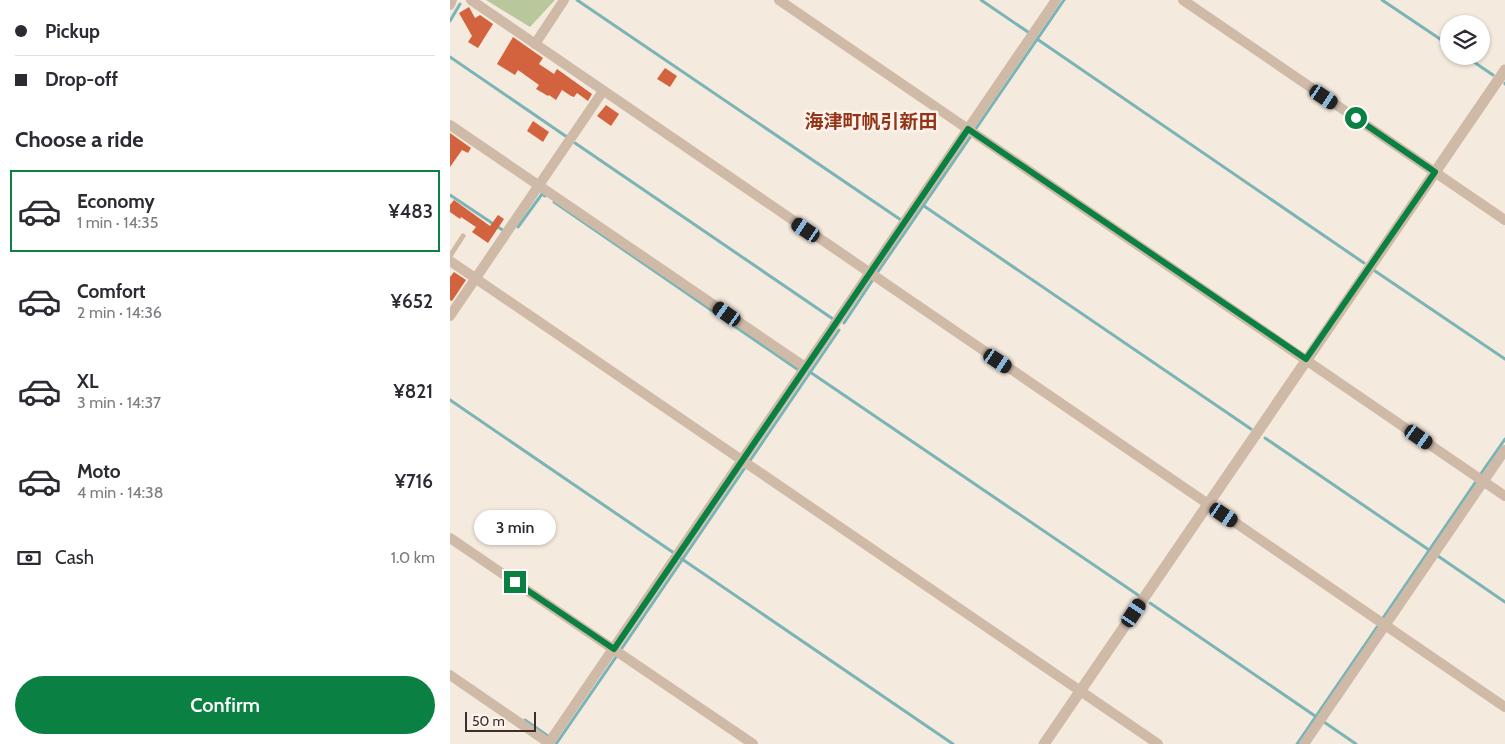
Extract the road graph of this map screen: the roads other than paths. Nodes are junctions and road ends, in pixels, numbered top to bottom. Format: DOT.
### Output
graph roads {
  1 [pos="452,0"];
  2 [pos="471,0"];
  3 [pos="564,0"];
  4 [pos="779,0"];
  5 [pos="1056,0"];
  6 [pos="1183,0"];
  7 [pos="450,5"];
  8 [pos="535,44"];
  9 [pos="1505,70"];
  10 [pos="603,91"];
  11 [pos="450,125"];
  12 [pos="968,129"];
  13 [pos="1435,172"];
  14 [pos="539,186"];
  15 [pos="1505,220"];
  16 [pos="463,236"];
  17 [pos="450,256"];
  18 [pos="450,261"];
  19 [pos="869,273"];
  20 [pos="476,278"];
  21 [pos="450,316"];
  22 [pos="1306,359"];
  23 [pos="805,367"];
  24 [pos="1505,450"];
  25 [pos="741,460"];
  26 [pos="1483,482"];
  27 [pos="1505,496"];
  28 [pos="1208,504"];
  29 [pos="450,538"];
  30 [pos="1386,625"];
  31 [pos="614,649"];
  32 [pos="450,675"];
  33 [pos="1081,691"];
  34 [pos="1505,707"];
  35 [pos="548,743"];
  36 [pos="753,744"];
  37 [pos="1044,744"];
  38 [pos="1158,744"];
  39 [pos="1304,744"];
  1 -- 7 [label="street"];
  2 -- 8 [label="street"];
  3 -- 8 [label="street"];
  4 -- 12 [label="street"];
  5 -- 12 [label="street"];
  6 -- 13 [label="street"];
  8 -- 10 [label="street"];
  9 -- 13 [label="street"];
  10 -- 14 [label="street"];
  10 -- 19 [label="street"];
  11 -- 14 [label="street"];
  12 -- 19 [label="street"];
  12 -- 22 [label="street"];
  13 -- 15 [label="street"];
  13 -- 22 [label="street"];
  14 -- 20 [label="street"];
  14 -- 23 [label="street"];
  16 -- 17 [label="lane"];
  18 -- 20 [label="street"];
  19 -- 23 [label="street"];
  19 -- 28 [label="street"];
  20 -- 21 [label="street"];
  20 -- 25 [label="street"];
  22 -- 26 [label="street"];
  22 -- 28 [label="street"];
  23 -- 25 [label="street"];
  24 -- 26 [label="street"];
  25 -- 31 [label="street"];
  25 -- 33 [label="street"];
  26 -- 27 [label="street"];
  26 -- 30 [label="street"];
  28 -- 30 [label="street"];
  28 -- 33 [label="street"];
  29 -- 31 [label="street"];
  30 -- 34 [label="street"];
  30 -- 39 [label="street"];
  31 -- 35 [label="street"];
  31 -- 36 [label="street"];
  32 -- 35 [label="street"];
  33 -- 37 [label="street"];
  33 -- 38 [label="street"];
}
